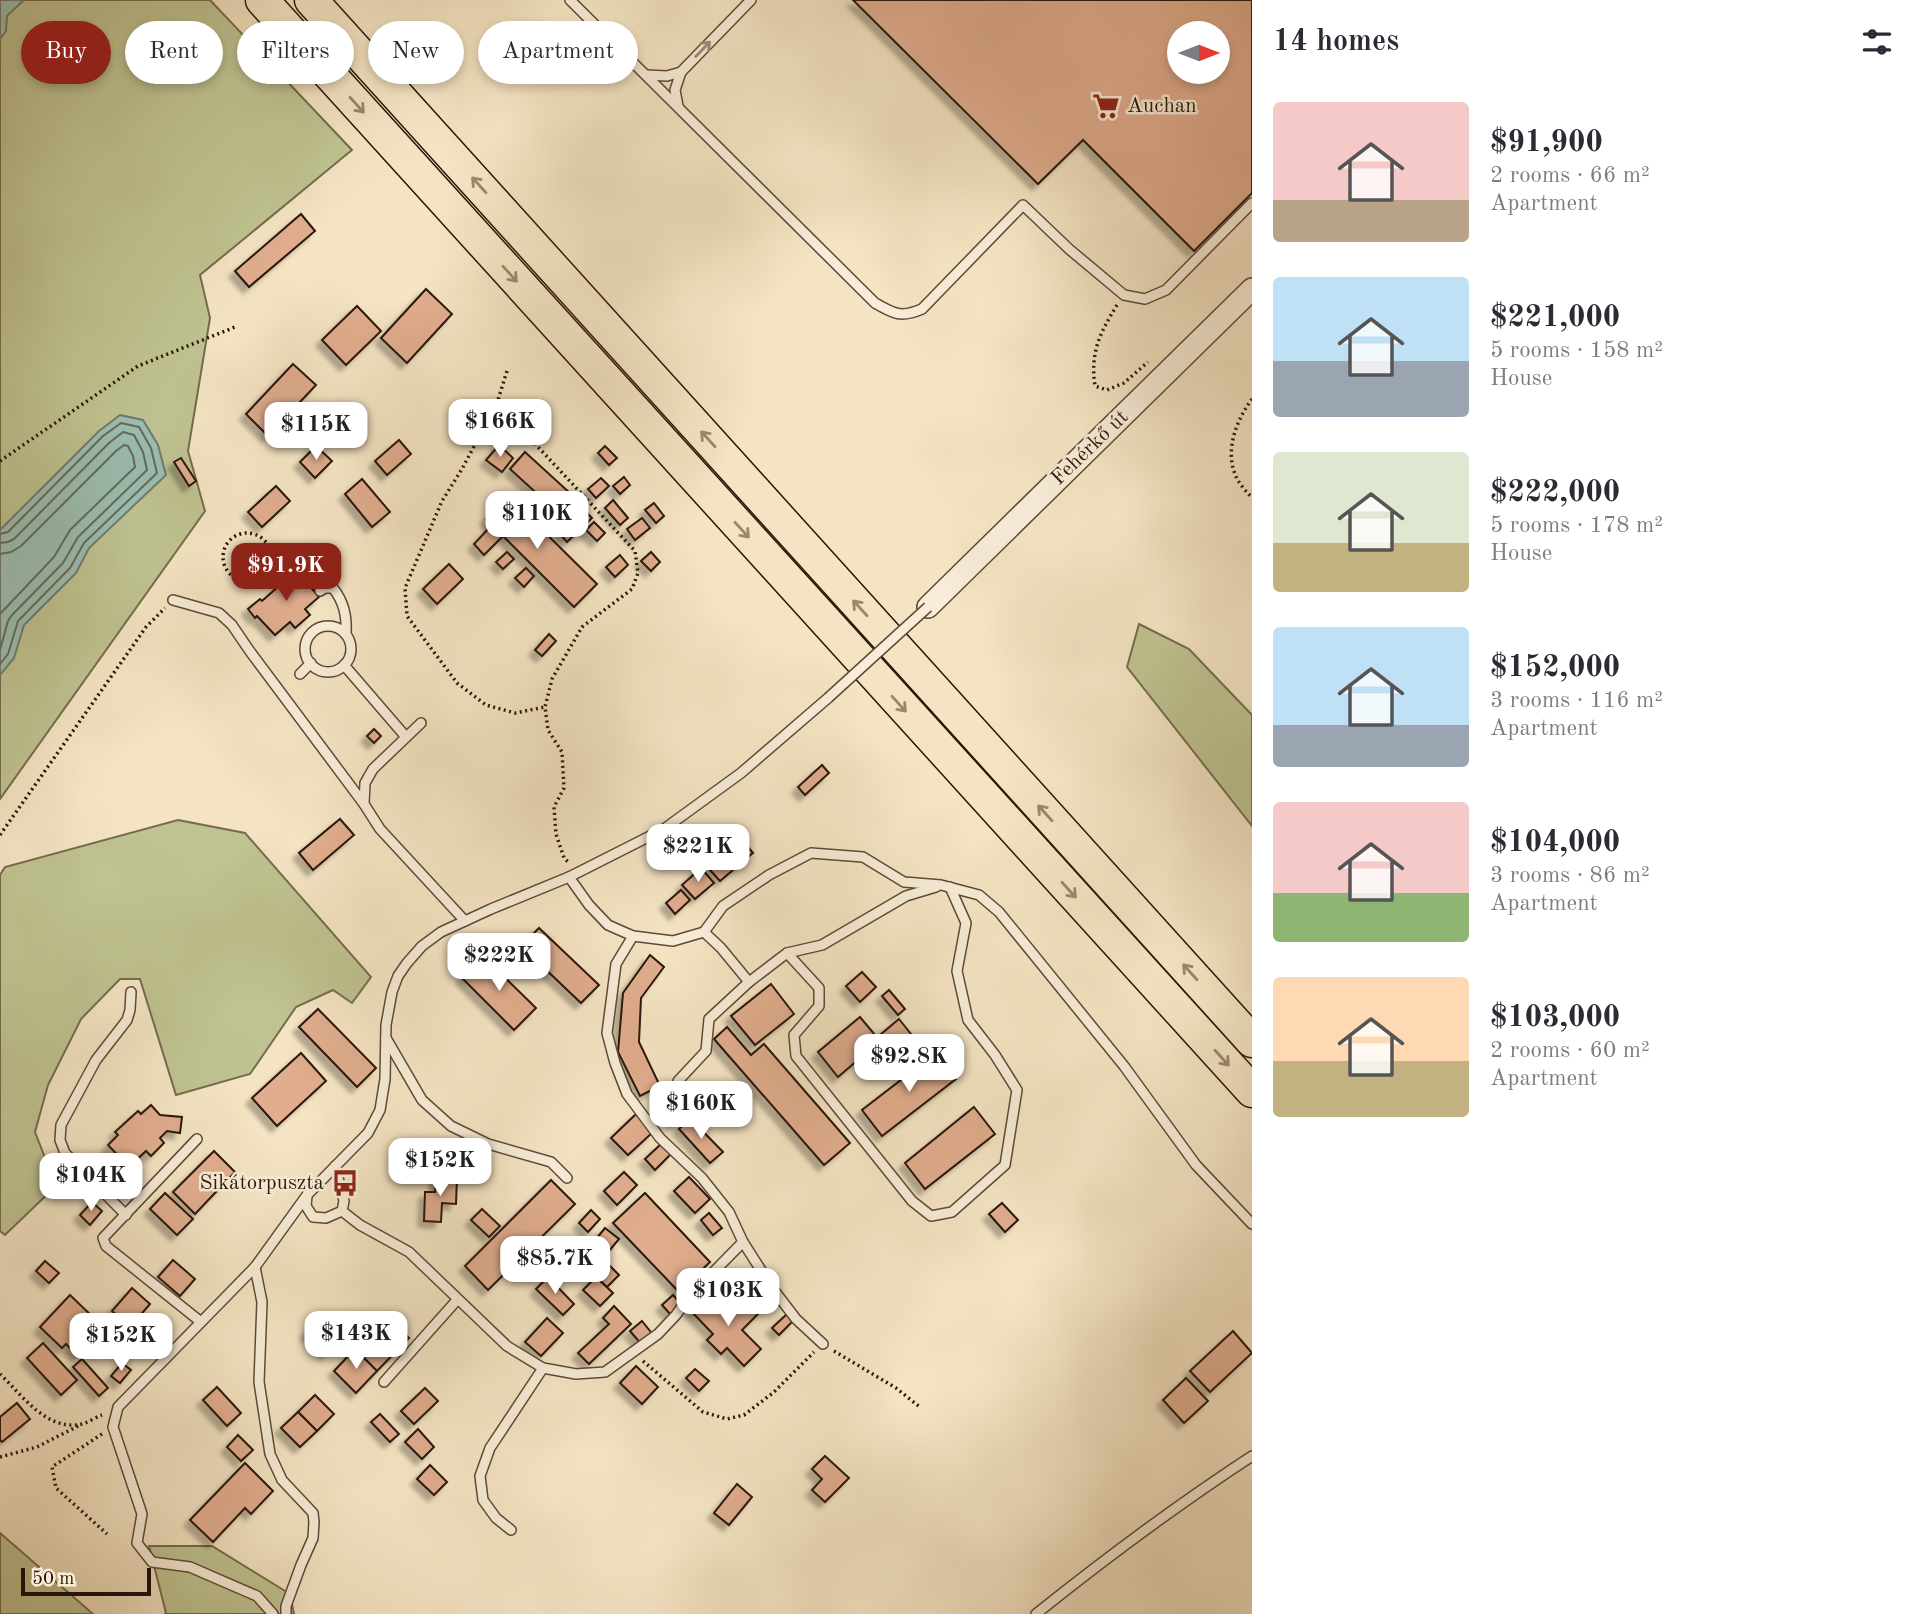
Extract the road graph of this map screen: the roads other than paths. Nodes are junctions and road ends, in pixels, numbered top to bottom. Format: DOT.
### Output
graph roads {
  1 [pos="262,0"];
  2 [pos="310,0"];
  3 [pos="570,0"];
  4 [pos="751,0"];
  5 [pos="681,72"];
  6 [pos="646,75"];
  7 [pos="678,108"];
  8 [pos="1252,203"];
  9 [pos="1252,289"];
  10 [pos="320,591"];
  11 [pos="173,600"];
  12 [pos="928,607"];
  13 [pos="346,634"];
  14 [pos="311,663"];
  15 [pos="344,665"];
  16 [pos="300,674"];
  17 [pos="421,723"];
  18 [pos="406,737"];
  19 [pos="364,804"];
  20 [pos="569,877"];
  21 [pos="946,886"];
  22 [pos="466,921"];
  23 [pos="704,932"];
  24 [pos="633,936"];
  25 [pos="787,953"];
  26 [pos="749,982"];
  27 [pos="131,992"];
  28 [pos="386,1036"];
  29 [pos="1252,1041"];
  30 [pos="678,1081"];
  31 [pos="1252,1091"];
  32 [pos="197,1139"];
  33 [pos="335,1166"];
  34 [pos="567,1178"];
  35 [pos="307,1195"];
  36 [pos="342,1211"];
  37 [pos="125,1215"];
  38 [pos="1252,1224"];
  39 [pos="743,1242"];
  40 [pos="255,1267"];
  41 [pos="457,1300"];
  42 [pos="201,1322"];
  43 [pos="823,1344"];
  44 [pos="543,1368"];
  45 [pos="384,1382"];
  46 [pos="1252,1456"];
  47 [pos="512,1530"];
  48 [pos="273,1614"];
  49 [pos="286,1614"];
  50 [pos="1036,1614"];
  1 -- 31 [label="highway, one-way"];
  29 -- 2 [label="highway, one-way"];
  3 -- 6 [label="lane"];
  5 -- 4 [label="lane, one-way"];
  5 -- 6 [label="lane"];
  5 -- 7 [label="lane"];
  6 -- 7 [label="lane"];
  7 -- 8 [label="lane"];
  9 -- 12 [label="street, Fehérkő út"];
  10 -- 13 [label="lane"];
  11 -- 19 [label="lane"];
  12 -- 20 [label="lane, bridge"];
  13 -- 14 [label="lane"];
  13 -- 15 [label="lane"];
  14 -- 15 [label="lane"];
  14 -- 16 [label="lane"];
  15 -- 18 [label="lane"];
  17 -- 18 [label="lane"];
  18 -- 19 [label="lane"];
  19 -- 22 [label="lane"];
  20 -- 22 [label="lane"];
  20 -- 24 [label="lane"];
  21 -- 23 [label="lane"];
  21 -- 25 [label="lane"];
  21 -- 25 [label="lane"];
  21 -- 38 [label="lane"];
  22 -- 28 [label="lane"];
  23 -- 24 [label="lane"];
  23 -- 26 [label="lane"];
  24 -- 39 [label="lane"];
  25 -- 26 [label="lane"];
  26 -- 30 [label="lane"];
  27 -- 37 [label="lane"];
  28 -- 33 [label="lane"];
  28 -- 34 [label="lane"];
  32 -- 37 [label="lane"];
  33 -- 35 [label="lane"];
  33 -- 36 [label="lane"];
  35 -- 36 [label="lane"];
  35 -- 40 [label="lane"];
  36 -- 41 [label="lane"];
  37 -- 42 [label="lane"];
  39 -- 43 [label="lane"];
  39 -- 44 [label="lane"];
  40 -- 42 [label="lane"];
  40 -- 49 [label="lane"];
  41 -- 44 [label="lane"];
  41 -- 45 [label="lane"];
  42 -- 48 [label="lane"];
  44 -- 47 [label="lane"];
  46 -- 50 [label="lane"];
}
